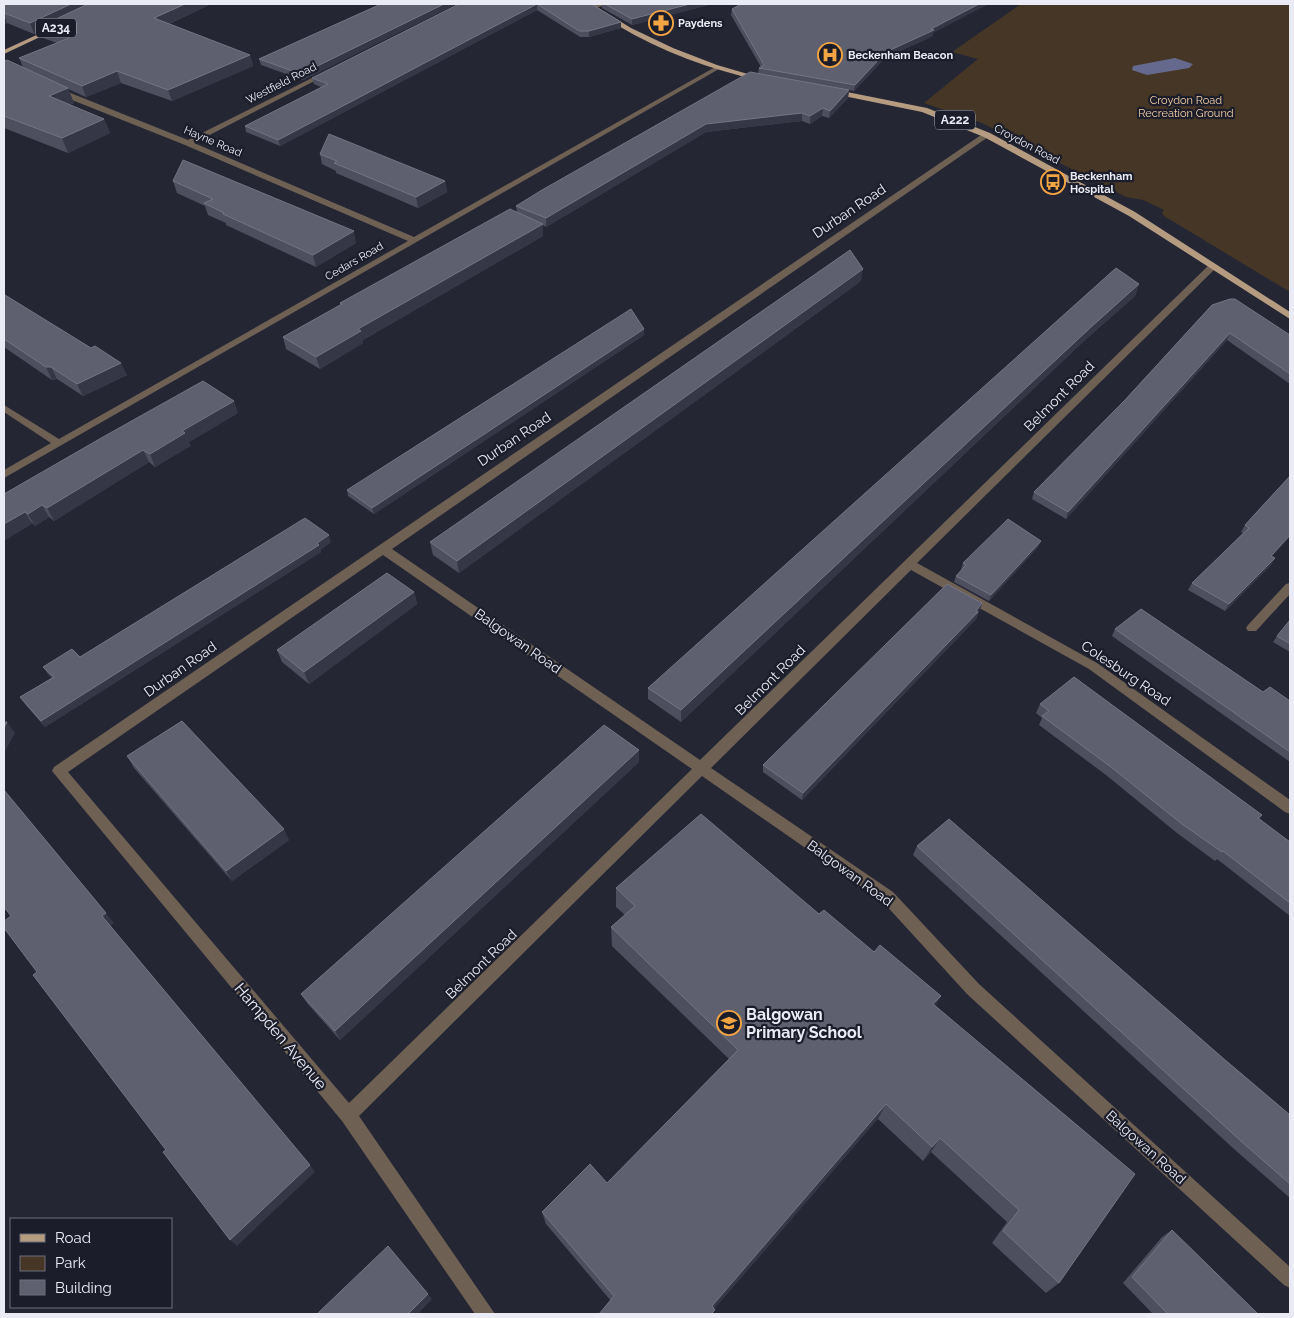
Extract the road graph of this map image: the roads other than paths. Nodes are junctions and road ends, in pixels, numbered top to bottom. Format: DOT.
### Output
graph roads {
  1 [pos="605,4"];
  2 [pos="590,6"];
  3 [pos="63,25"];
  4 [pos="4,52"];
  5 [pos="717,68"];
  6 [pos="330,71"];
  7 [pos="770,80"];
  8 [pos="48,86"];
  9 [pos="826,90"];
  10 [pos="987,135"];
  11 [pos="188,143"];
  12 [pos="413,240"];
  13 [pos="1213,266"];
  14 [pos="1290,316"];
  15 [pos="4,408"];
  16 [pos="58,443"];
  17 [pos="4,475"];
  18 [pos="382,548"];
  19 [pos="909,564"];
  20 [pos="1290,587"];
  21 [pos="1252,628"];
  22 [pos="702,769"];
  23 [pos="59,771"];
  24 [pos="1290,808"];
  25 [pos="348,1115"];
  26 [pos="1290,1278"];
  27 [pos="486,1314"];
  1 -- 2 [label="street"];
  2 -- 5 [label="main road"];
  3 -- 4 [label="main road, A234"];
  5 -- 7 [label="main road"];
  5 -- 12 [label="street, Cedars Road"];
  6 -- 11 [label="street, Westfield Road"];
  8 -- 11 [label="street, Hayne Road"];
  9 -- 10 [label="main road, Croydon Road / A222"];
  10 -- 13 [label="main road, Croydon Road / A222"];
  10 -- 18 [label="street, Durban Road"];
  11 -- 12 [label="street, Hayne Road"];
  12 -- 16 [label="street, Cedars Road"];
  13 -- 14 [label="main road, Croydon Road / A222"];
  13 -- 19 [label="street, Belmont Road"];
  15 -- 16 [label="street"];
  16 -- 17 [label="street, Cedars Road"];
  18 -- 22 [label="street, Balgowan Road"];
  18 -- 23 [label="street, Durban Road"];
  19 -- 22 [label="street, Belmont Road"];
  19 -- 24 [label="street, Colesburg Road"];
  20 -- 21 [label="street"];
  22 -- 25 [label="street, Belmont Road"];
  22 -- 26 [label="street, Balgowan Road"];
  23 -- 25 [label="street, Hampden Avenue"];
  25 -- 27 [label="street, Hampden Avenue"];
}
